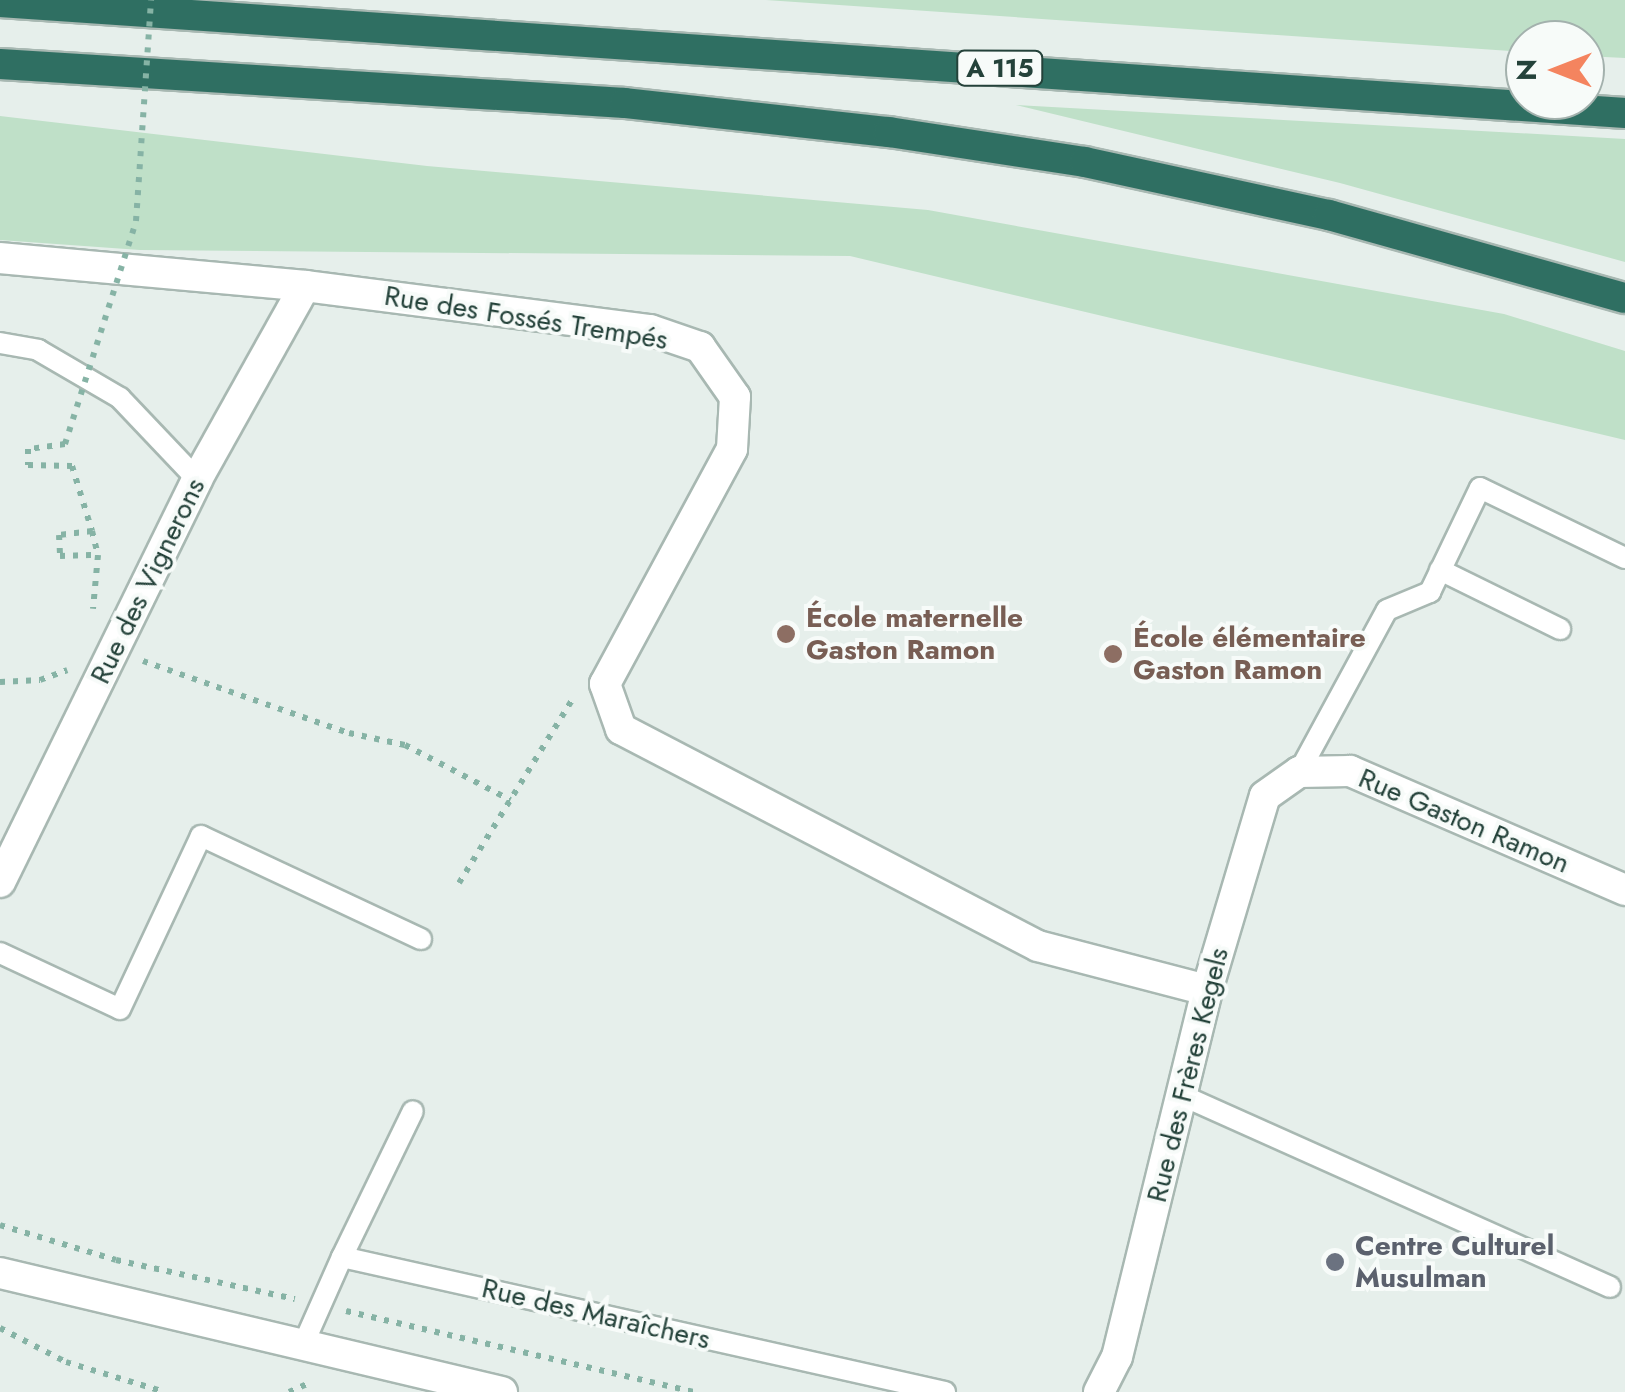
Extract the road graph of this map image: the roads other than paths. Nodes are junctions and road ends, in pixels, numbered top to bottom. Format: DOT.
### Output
graph roads {
  1 [pos="270,0"];
  2 [pos="0,2"];
  3 [pos="376,23"];
  4 [pos="0,64"];
  5 [pos="1625,113"];
  6 [pos="0,258"];
  7 [pos="305,286"];
  8 [pos="1625,298"];
  9 [pos="0,343"];
  10 [pos="197,479"];
  11 [pos="1625,558"];
  12 [pos="1440,570"];
  13 [pos="1560,630"];
  14 [pos="1299,772"];
  15 [pos="0,882"];
  16 [pos="1625,890"];
  17 [pos="421,940"];
  18 [pos="0,953"];
  19 [pos="1207,990"];
  20 [pos="1181,1096"];
  21 [pos="413,1111"];
  22 [pos="342,1258"];
  23 [pos="0,1273"];
  24 [pos="1610,1287"];
  25 [pos="302,1345"];
  26 [pos="502,1392"];
  27 [pos="945,1392"];
  28 [pos="1098,1392"];
  1 -- 3 [label="highway"];
  2 -- 3 [label="highway, A 115"];
  3 -- 5 [label="highway, A 115"];
  4 -- 8 [label="highway"];
  6 -- 7 [label="street, Rue des Fossés Trempés"];
  7 -- 10 [label="street, Rue des Vignerons"];
  7 -- 19 [label="street, Rue des Fossés Trempés"];
  9 -- 10 [label="lane"];
  10 -- 15 [label="street, Rue des Vignerons"];
  11 -- 12 [label="lane"];
  12 -- 13 [label="lane"];
  12 -- 14 [label="lane"];
  14 -- 16 [label="street, Rue Gaston Ramon"];
  14 -- 19 [label="street, Rue des Frères Kegels"];
  17 -- 18 [label="lane"];
  19 -- 20 [label="street, Rue des Frères Kegels"];
  20 -- 24 [label="lane"];
  20 -- 28 [label="street, Rue des Frères Kegels"];
  21 -- 22 [label="lane"];
  22 -- 25 [label="lane"];
  22 -- 27 [label="lane, Rue des Maraîchers"];
  23 -- 25 [label="street"];
  25 -- 26 [label="street"];
}
